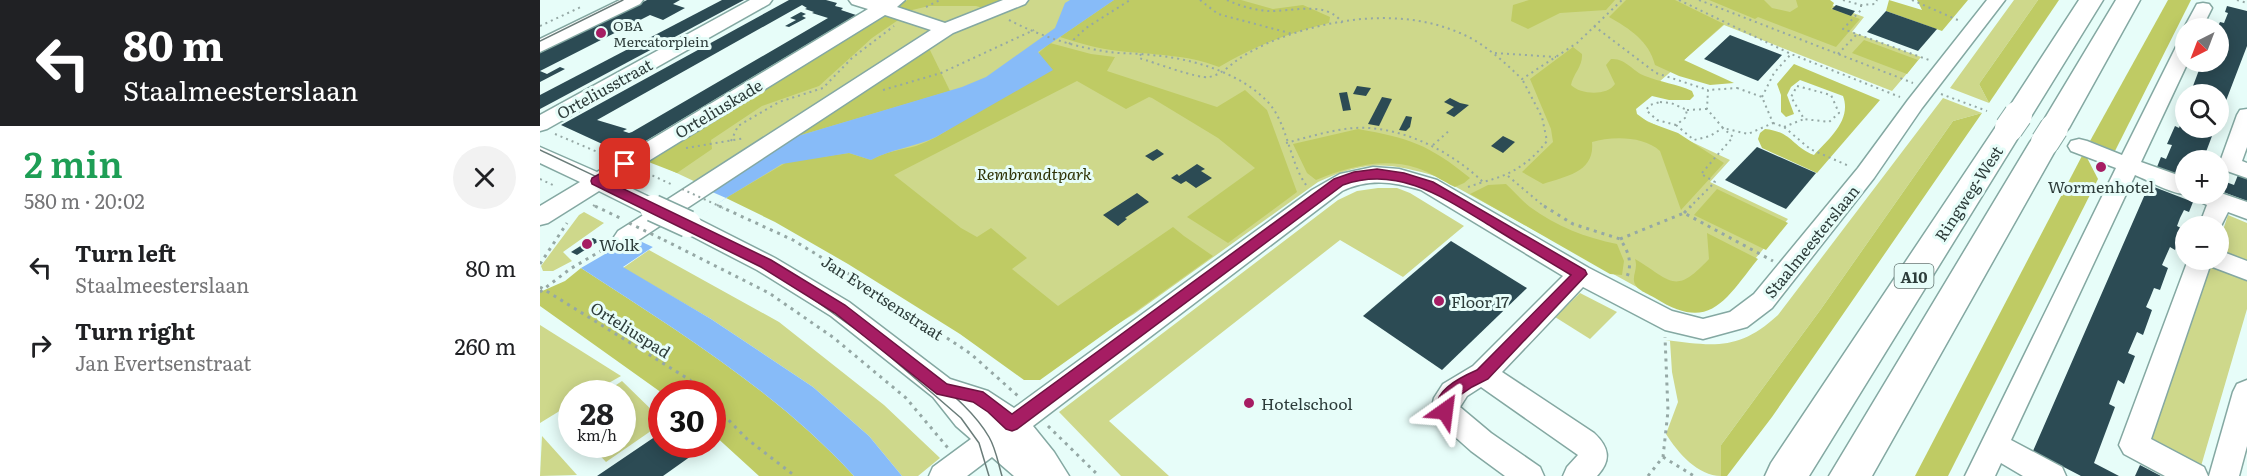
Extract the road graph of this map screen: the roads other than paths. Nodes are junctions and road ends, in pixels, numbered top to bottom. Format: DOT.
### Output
graph roads {
  1 [pos="619,0"];
  2 [pos="633,0"];
  3 [pos="763,0"];
  4 [pos="858,0"];
  5 [pos="1019,0"];
  6 [pos="1996,0"];
  7 [pos="2091,0"];
  8 [pos="2128,0"];
  9 [pos="595,2"];
  10 [pos="889,4"];
  11 [pos="2203,8"];
  12 [pos="2198,18"];
  13 [pos="540,28"];
  14 [pos="946,29"];
  15 [pos="540,39"];
  16 [pos="540,46"];
  17 [pos="2175,68"];
  18 [pos="2247,115"];
  19 [pos="545,128"];
  20 [pos="2079,146"];
  21 [pos="540,154"];
  22 [pos="2129,165"];
  23 [pos="2247,171"];
  24 [pos="597,181"];
  25 [pos="2175,183"];
  26 [pos="2229,204"];
  27 [pos="2247,211"];
  28 [pos="540,217"];
  29 [pos="628,230"];
  30 [pos="2229,264"];
  31 [pos="2196,270"];
  32 [pos="2247,271"];
  33 [pos="1580,274"];
  34 [pos="1483,374"];
  35 [pos="2247,392"];
  36 [pos="1011,424"];
  37 [pos="1818,424"];
  38 [pos="1994,445"];
  39 [pos="1860,465"];
  40 [pos="952,469"];
  41 [pos="1035,476"];
  42 [pos="1054,476"];
  43 [pos="1529,476"];
  44 [pos="1578,476"];
  45 [pos="1761,476"];
  46 [pos="1786,476"];
  47 [pos="1980,476"];
  48 [pos="2051,476"];
  49 [pos="2193,476"];
  50 [pos="2224,476"];
  1 -- 15 [label="street"];
  2 -- 16 [label="street"];
  3 -- 19 [label="street, Orteliusstraat"];
  4 -- 10 [label="street"];
  5 -- 14 [label="street"];
  6 -- 33 [label="street, Staalmeesterslaan"];
  7 -- 37 [label="highway, Ringweg-West / A10"];
  8 -- 39 [label="highway, A10"];
  9 -- 13 [label="street"];
  10 -- 14 [label="street"];
  10 -- 24 [label="street, Orteliuskade"];
  11 -- 12 [label="street"];
  14 -- 29 [label="street"];
  17 -- 22 [label="street"];
  18 -- 23 [label="street"];
  20 -- 22 [label="street"];
  21 -- 24 [label="street, Jan Evertsenstraat"];
  22 -- 25 [label="street"];
  22 -- 38 [label="street"];
  24 -- 28 [label="street, Orteliuskade"];
  24 -- 36 [label="street, Jan Evertsenstraat, bridge"];
  26 -- 27 [label="street"];
  30 -- 32 [label="street"];
  31 -- 49 [label="street"];
  33 -- 34 [label="street"];
  33 -- 36 [label="street, Staalmeesterslaan"];
  34 -- 43 [label="street"];
  34 -- 44 [label="street"];
  35 -- 50 [label="street"];
  36 -- 40 [label="street, Staalmeesterslaan"];
  36 -- 41 [label="street, Jan Evertsenstraat"];
  36 -- 42 [label="street, Jan Evertsenstraat"];
  37 -- 45 [label="highway, A10"];
  37 -- 46 [label="highway, Ringweg-West / A10"];
  38 -- 47 [label="street"];
  38 -- 48 [label="street"];
}
